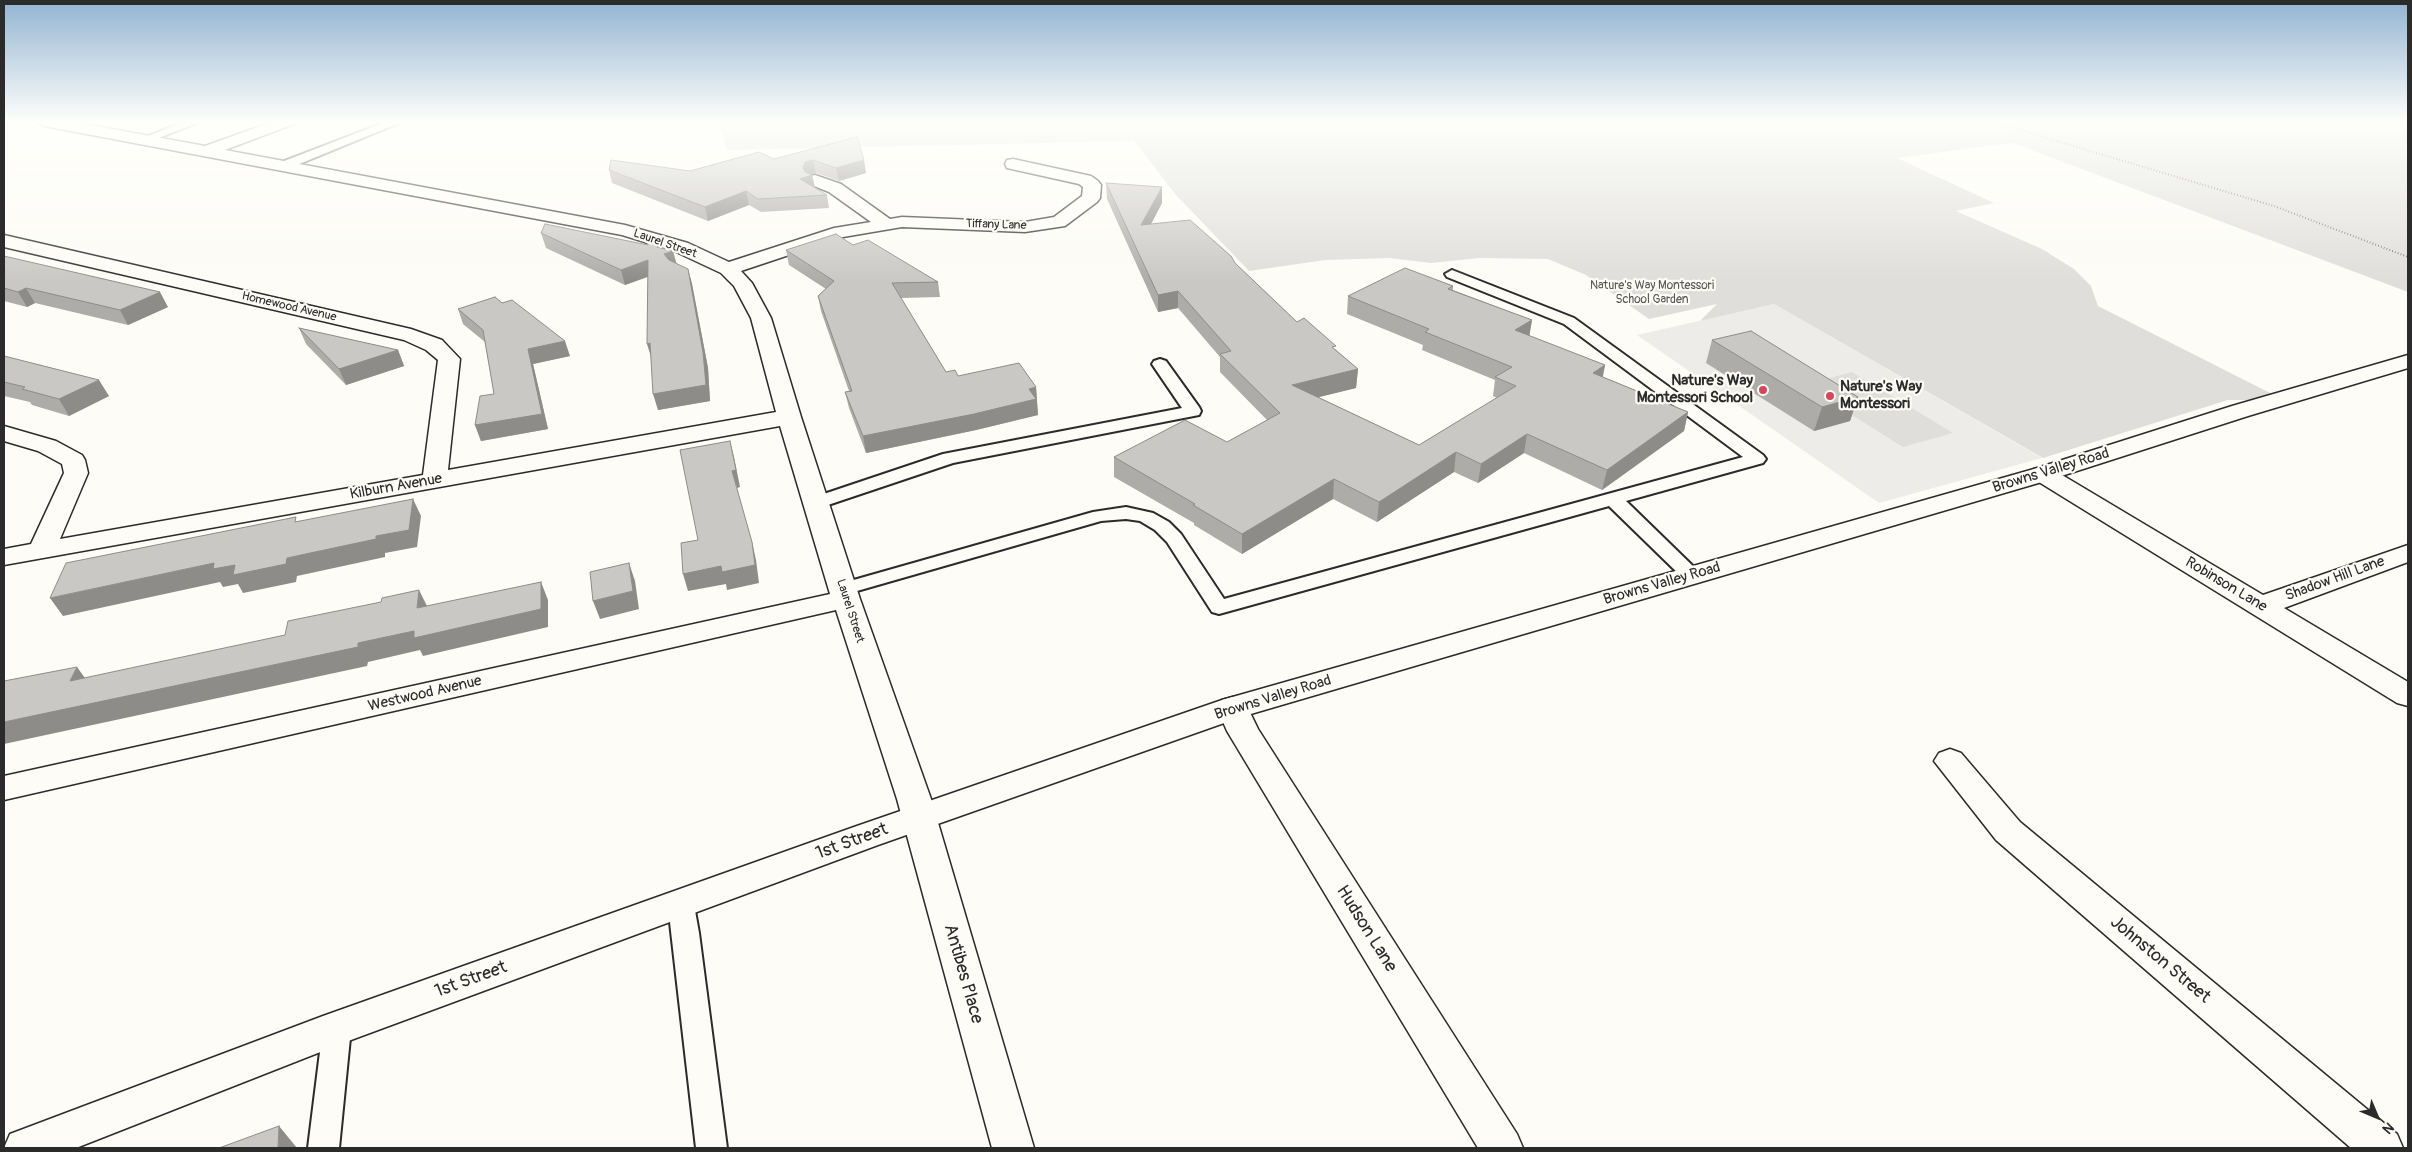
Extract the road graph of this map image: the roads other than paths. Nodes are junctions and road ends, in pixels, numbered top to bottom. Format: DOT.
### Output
graph roads {
  1 [pos="330,175"];
  2 [pos="1061,175"];
  3 [pos="815,180"];
  4 [pos="887,225"];
  5 [pos="4,241"];
  6 [pos="728,268"];
  7 [pos="1452,274"];
  8 [pos="2408,361"];
  9 [pos="1160,364"];
  10 [pos="789,417"];
  11 [pos="4,433"];
  12 [pos="2043,474"];
  13 [pos="435,480"];
  14 [pos="1613,499"];
  15 [pos="816,503"];
  16 [pos="42,550"];
  17 [pos="2408,552"];
  18 [pos="4,556"];
  19 [pos="1692,576"];
  20 [pos="844,594"];
  21 [pos="2261,606"];
  22 [pos="2408,696"];
  23 [pos="1233,708"];
  24 [pos="1950,761"];
  25 [pos="4,788"];
  26 [pos="917,808"];
  27 [pos="681,905"];
  28 [pos="337,1028"];
  29 [pos="26,1148"];
  30 [pos="323,1148"];
  31 [pos="712,1148"];
  32 [pos="1013,1148"];
  33 [pos="1502,1148"];
  34 [pos="2382,1148"];
  1 -- 6 [label="street, Laurel Street"];
  2 -- 4 [label="street, Tiffany Lane"];
  3 -- 4 [label="street"];
  4 -- 6 [label="street, Tiffany Lane"];
  5 -- 13 [label="street, Homewood Avenue"];
  6 -- 10 [label="street, Laurel Street"];
  7 -- 14 [label="lane"];
  8 -- 12 [label="street, Browns Valley Road"];
  9 -- 15 [label="lane"];
  10 -- 13 [label="street, Kilburn Avenue"];
  10 -- 15 [label="street, Laurel Street"];
  11 -- 16 [label="street"];
  12 -- 19 [label="street, Browns Valley Road"];
  12 -- 21 [label="street, Robinson Lane"];
  13 -- 16 [label="street, Kilburn Avenue"];
  14 -- 19 [label="lane"];
  14 -- 20 [label="lane"];
  15 -- 20 [label="street, Laurel Street"];
  16 -- 18 [label="street, Kilburn Avenue"];
  17 -- 21 [label="street, Shadow Hill Lane"];
  19 -- 23 [label="street, Browns Valley Road"];
  20 -- 25 [label="street, Westwood Avenue"];
  20 -- 26 [label="street, Laurel Street"];
  21 -- 22 [label="street, Robinson Lane"];
  23 -- 26 [label="street, Browns Valley Road"];
  23 -- 33 [label="street, Hudson Lane"];
  24 -- 34 [label="street, Johnston Street"];
  26 -- 27 [label="street, 1st Street"];
  26 -- 32 [label="street, Antibes Place"];
  27 -- 28 [label="street, 1st Street"];
  27 -- 31 [label="lane"];
  28 -- 29 [label="street, 1st Street"];
  28 -- 30 [label="lane"];
}
